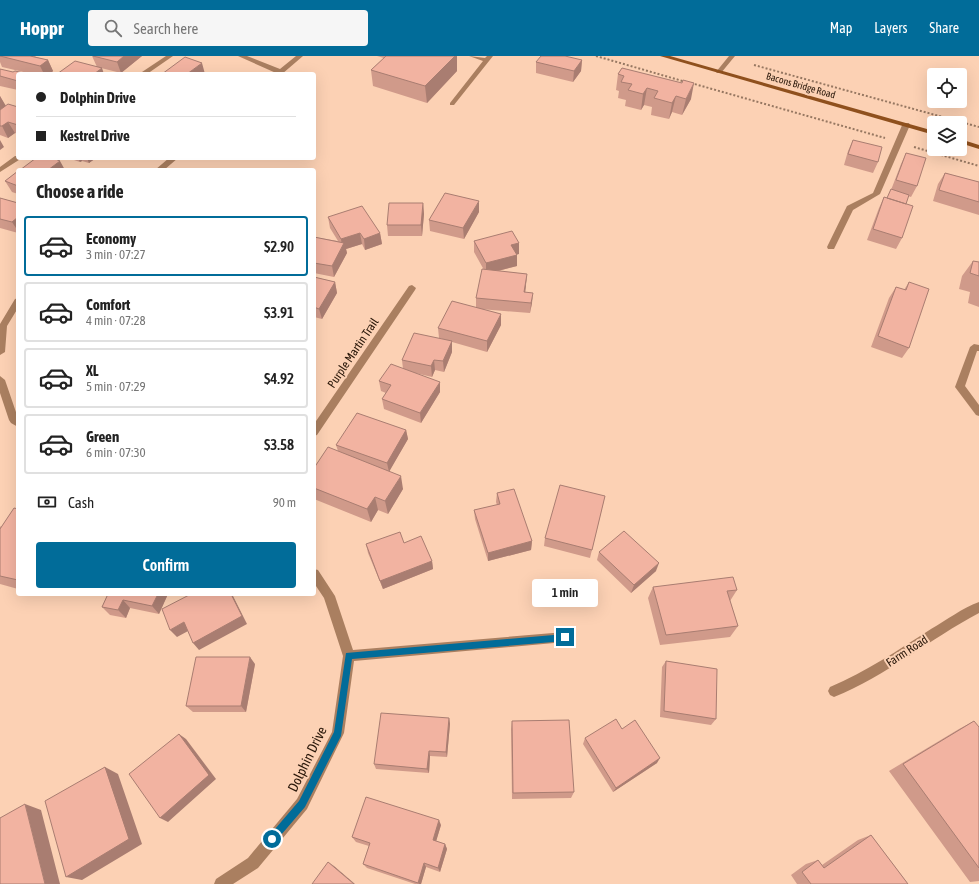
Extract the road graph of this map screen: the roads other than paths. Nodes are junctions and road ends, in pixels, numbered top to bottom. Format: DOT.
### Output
graph roads {
  1 [pos="170,56"];
  2 [pos="241,56"];
  3 [pos="300,56"];
  4 [pos="472,56"];
  5 [pos="663,56"];
  6 [pos="732,56"];
  7 [pos="489,58"];
  8 [pos="145,72"];
  9 [pos="277,72"];
  10 [pos="280,72"];
  11 [pos="719,72"];
  12 [pos="452,104"];
  13 [pos="906,125"];
  14 [pos="927,131"];
  15 [pos="967,143"];
  16 [pos="979,147"];
  17 [pos="16,159"];
  18 [pos="172,160"];
  19 [pos="162,168"];
  20 [pos="0,170"];
  21 [pos="831,247"];
  22 [pos="412,288"];
  23 [pos="16,304"];
  24 [pos="979,348"];
  25 [pos="0,352"];
  26 [pos="0,380"];
  27 [pos="979,412"];
  28 [pos="16,422"];
  29 [pos="316,429"];
  30 [pos="316,577"];
  31 [pos="979,608"];
  32 [pos="565,637"];
  33 [pos="349,656"];
  34 [pos="834,691"];
  35 [pos="221,884"];
  1 -- 8 [label="street"];
  2 -- 9 [label="street"];
  3 -- 10 [label="street"];
  4 -- 7 [label="street"];
  5 -- 11 [label="main road, Bacons Bridge Road"];
  6 -- 11 [label="street"];
  7 -- 12 [label="street"];
  11 -- 13 [label="main road, Bacons Bridge Road"];
  13 -- 14 [label="main road, Bacons Bridge Road"];
  13 -- 21 [label="street"];
  15 -- 16 [label="main road"];
  17 -- 20 [label="street"];
  18 -- 19 [label="street"];
  22 -- 29 [label="street, Purple Martin Trail"];
  23 -- 25 [label="street"];
  24 -- 27 [label="street"];
  26 -- 28 [label="street"];
  30 -- 33 [label="street, Dolphin Drive"];
  31 -- 34 [label="street, Farm Road"];
  32 -- 33 [label="street"];
  33 -- 35 [label="street, Dolphin Drive"];
}
